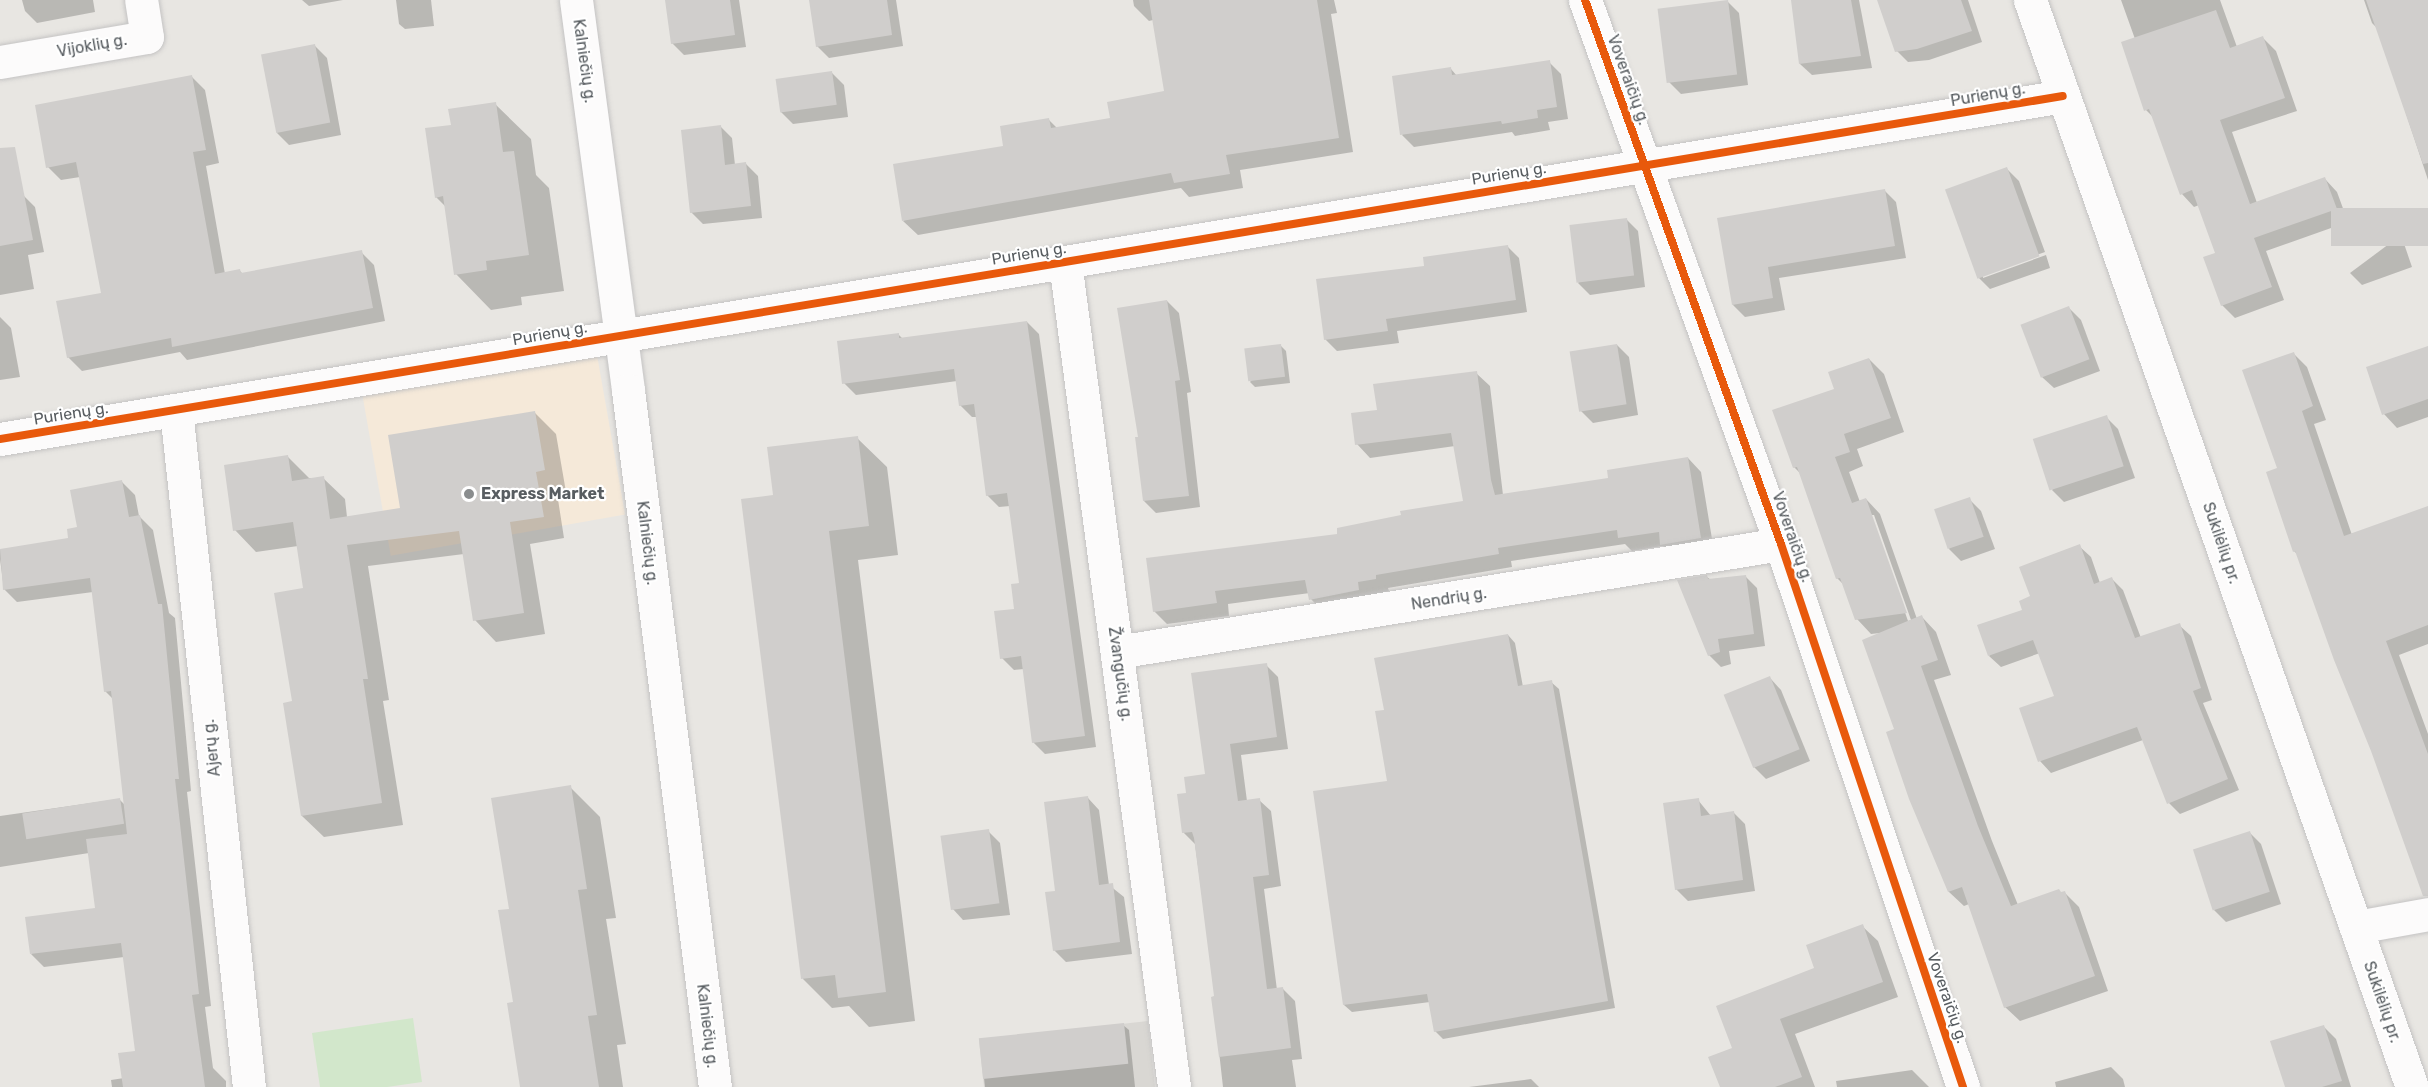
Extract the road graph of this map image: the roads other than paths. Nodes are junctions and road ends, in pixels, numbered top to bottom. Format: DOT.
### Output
graph roads {
  1 [pos="141,0"];
  2 [pos="576,0"];
  3 [pos="1585,0"];
  4 [pos="2030,0"];
  5 [pos="0,62"];
  6 [pos="2063,96"];
  7 [pos="1644,165"];
  8 [pos="1065,262"];
  9 [pos="620,336"];
  10 [pos="176,410"];
  11 [pos="0,439"];
  12 [pos="1781,544"];
  13 [pos="1117,652"];
  14 [pos="2428,914"];
  15 [pos="2356,927"];
  16 [pos="249,1087"];
  17 [pos="715,1087"];
  18 [pos="1174,1087"];
  19 [pos="1963,1087"];
  20 [pos="2412,1087"];
  1 -- 5 [label="street, Vijoklių g."];
  2 -- 9 [label="street, Kalniečių g."];
  3 -- 7 [label="street, Voveraičių g."];
  4 -- 6 [label="street, Sukilėlių pr."];
  6 -- 7 [label="street, Purienų g."];
  6 -- 15 [label="street, Sukilėlių pr."];
  7 -- 8 [label="street, Purienų g."];
  7 -- 12 [label="street, Voveraičių g."];
  8 -- 9 [label="street, Purienų g."];
  8 -- 13 [label="street, Žvangučių g."];
  9 -- 10 [label="street, Purienų g."];
  9 -- 17 [label="street, Kalniečių g."];
  10 -- 11 [label="street, Purienų g."];
  10 -- 16 [label="street, Ajerų g."];
  12 -- 13 [label="street, Nendrių g."];
  12 -- 19 [label="street, Voveraičių g."];
  13 -- 18 [label="street, Žvangučių g."];
  14 -- 15 [label="street"];
  15 -- 20 [label="street, Sukilėlių pr."];
}
